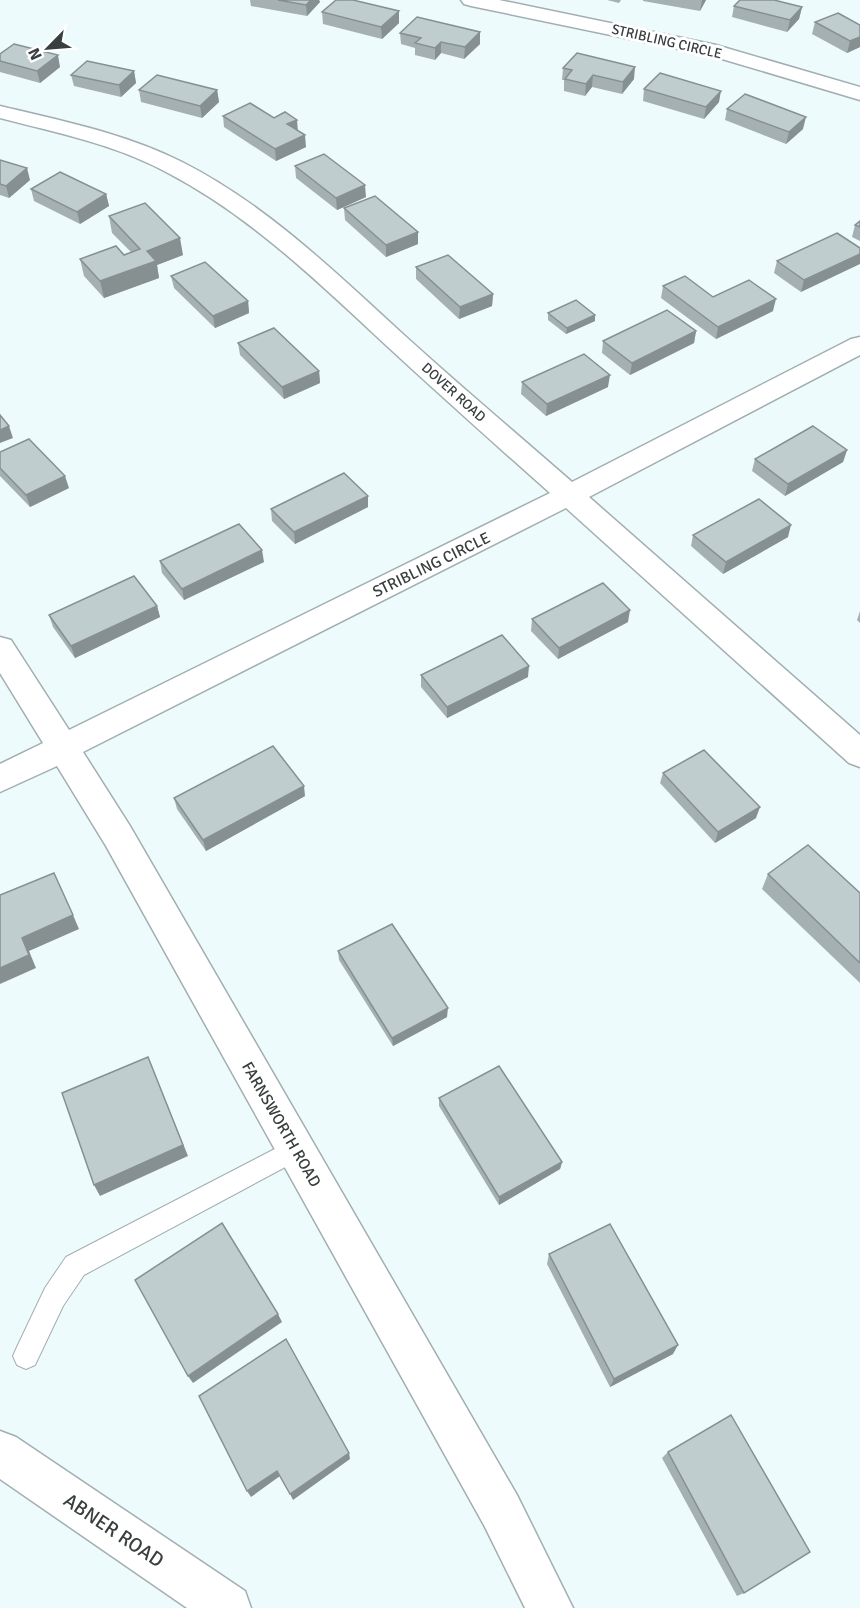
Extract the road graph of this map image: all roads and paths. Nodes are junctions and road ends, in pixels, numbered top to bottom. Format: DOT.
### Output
graph roads {
  1 [pos="471,0"];
  2 [pos="860,94"];
  3 [pos="0,112"];
  4 [pos="860,345"];
  5 [pos="569,495"];
  6 [pos="0,648"];
  7 [pos="63,748"];
  8 [pos="860,754"];
  9 [pos="0,779"];
  10 [pos="296,1149"];
  11 [pos="26,1356"];
  12 [pos="0,1453"];
  13 [pos="228,1608"];
  14 [pos="550,1608"];
  1 -- 2 [label="street, STRIBLING CIRCLE"];
  3 -- 5 [label="street, DOVER ROAD"];
  4 -- 5 [label="street, STRIBLING CIRCLE"];
  5 -- 7 [label="street, STRIBLING CIRCLE"];
  5 -- 8 [label="street, DOVER ROAD"];
  6 -- 7 [label="street, FARNSWORTH ROAD"];
  7 -- 9 [label="street, STRIBLING CIRCLE"];
  7 -- 10 [label="street, FARNSWORTH ROAD"];
  10 -- 11 [label="lane"];
  10 -- 14 [label="street, FARNSWORTH ROAD"];
  12 -- 13 [label="street, ABNER ROAD"];
}
